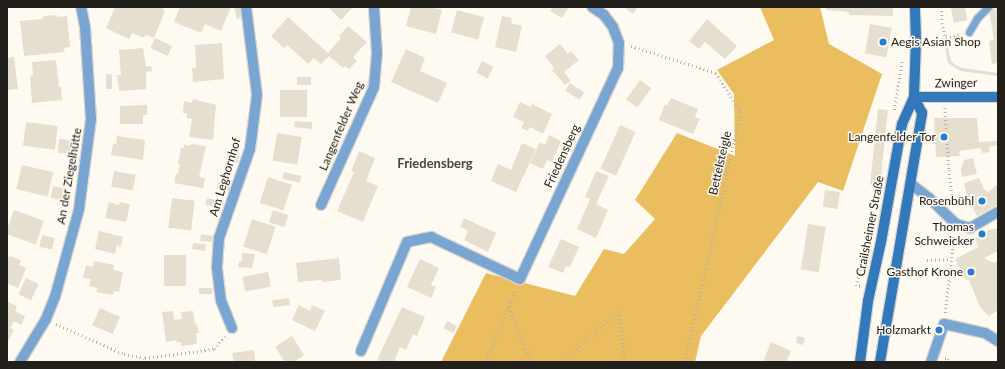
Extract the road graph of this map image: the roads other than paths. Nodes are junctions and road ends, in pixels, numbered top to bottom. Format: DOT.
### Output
graph roads {
  1 [pos="81,7"];
  2 [pos="246,7"];
  3 [pos="374,7"];
  4 [pos="592,7"];
  5 [pos="915,7"];
  6 [pos="988,7"];
  7 [pos="969,32"];
  8 [pos="914,97"];
  9 [pos="998,97"];
  10 [pos="911,184"];
  11 [pos="321,206"];
  12 [pos="998,212"];
  13 [pos="232,328"];
  14 [pos="998,341"];
  15 [pos="361,351"];
  16 [pos="20,362"];
  17 [pos="860,362"];
  18 [pos="880,362"];
  19 [pos="931,362"];
  1 -- 16 [label="street, An der Ziegelhütte"];
  2 -- 13 [label="street, Am Leghornhof"];
  3 -- 11 [label="street, Langenfelder Weg"];
  4 -- 15 [label="street, Friedensberg"];
  5 -- 8 [label="main road, Crailsheimer Straße"];
  6 -- 7 [label="lane"];
  8 -- 9 [label="main road, Zwinger"];
  8 -- 10 [label="main road, Crailsheimer Straße"];
  8 -- 17 [label="main road, Crailsheimer Straße"];
  10 -- 12 [label="street"];
  10 -- 18 [label="main road, Crailsheimer Straße"];
  14 -- 19 [label="street"];
}
